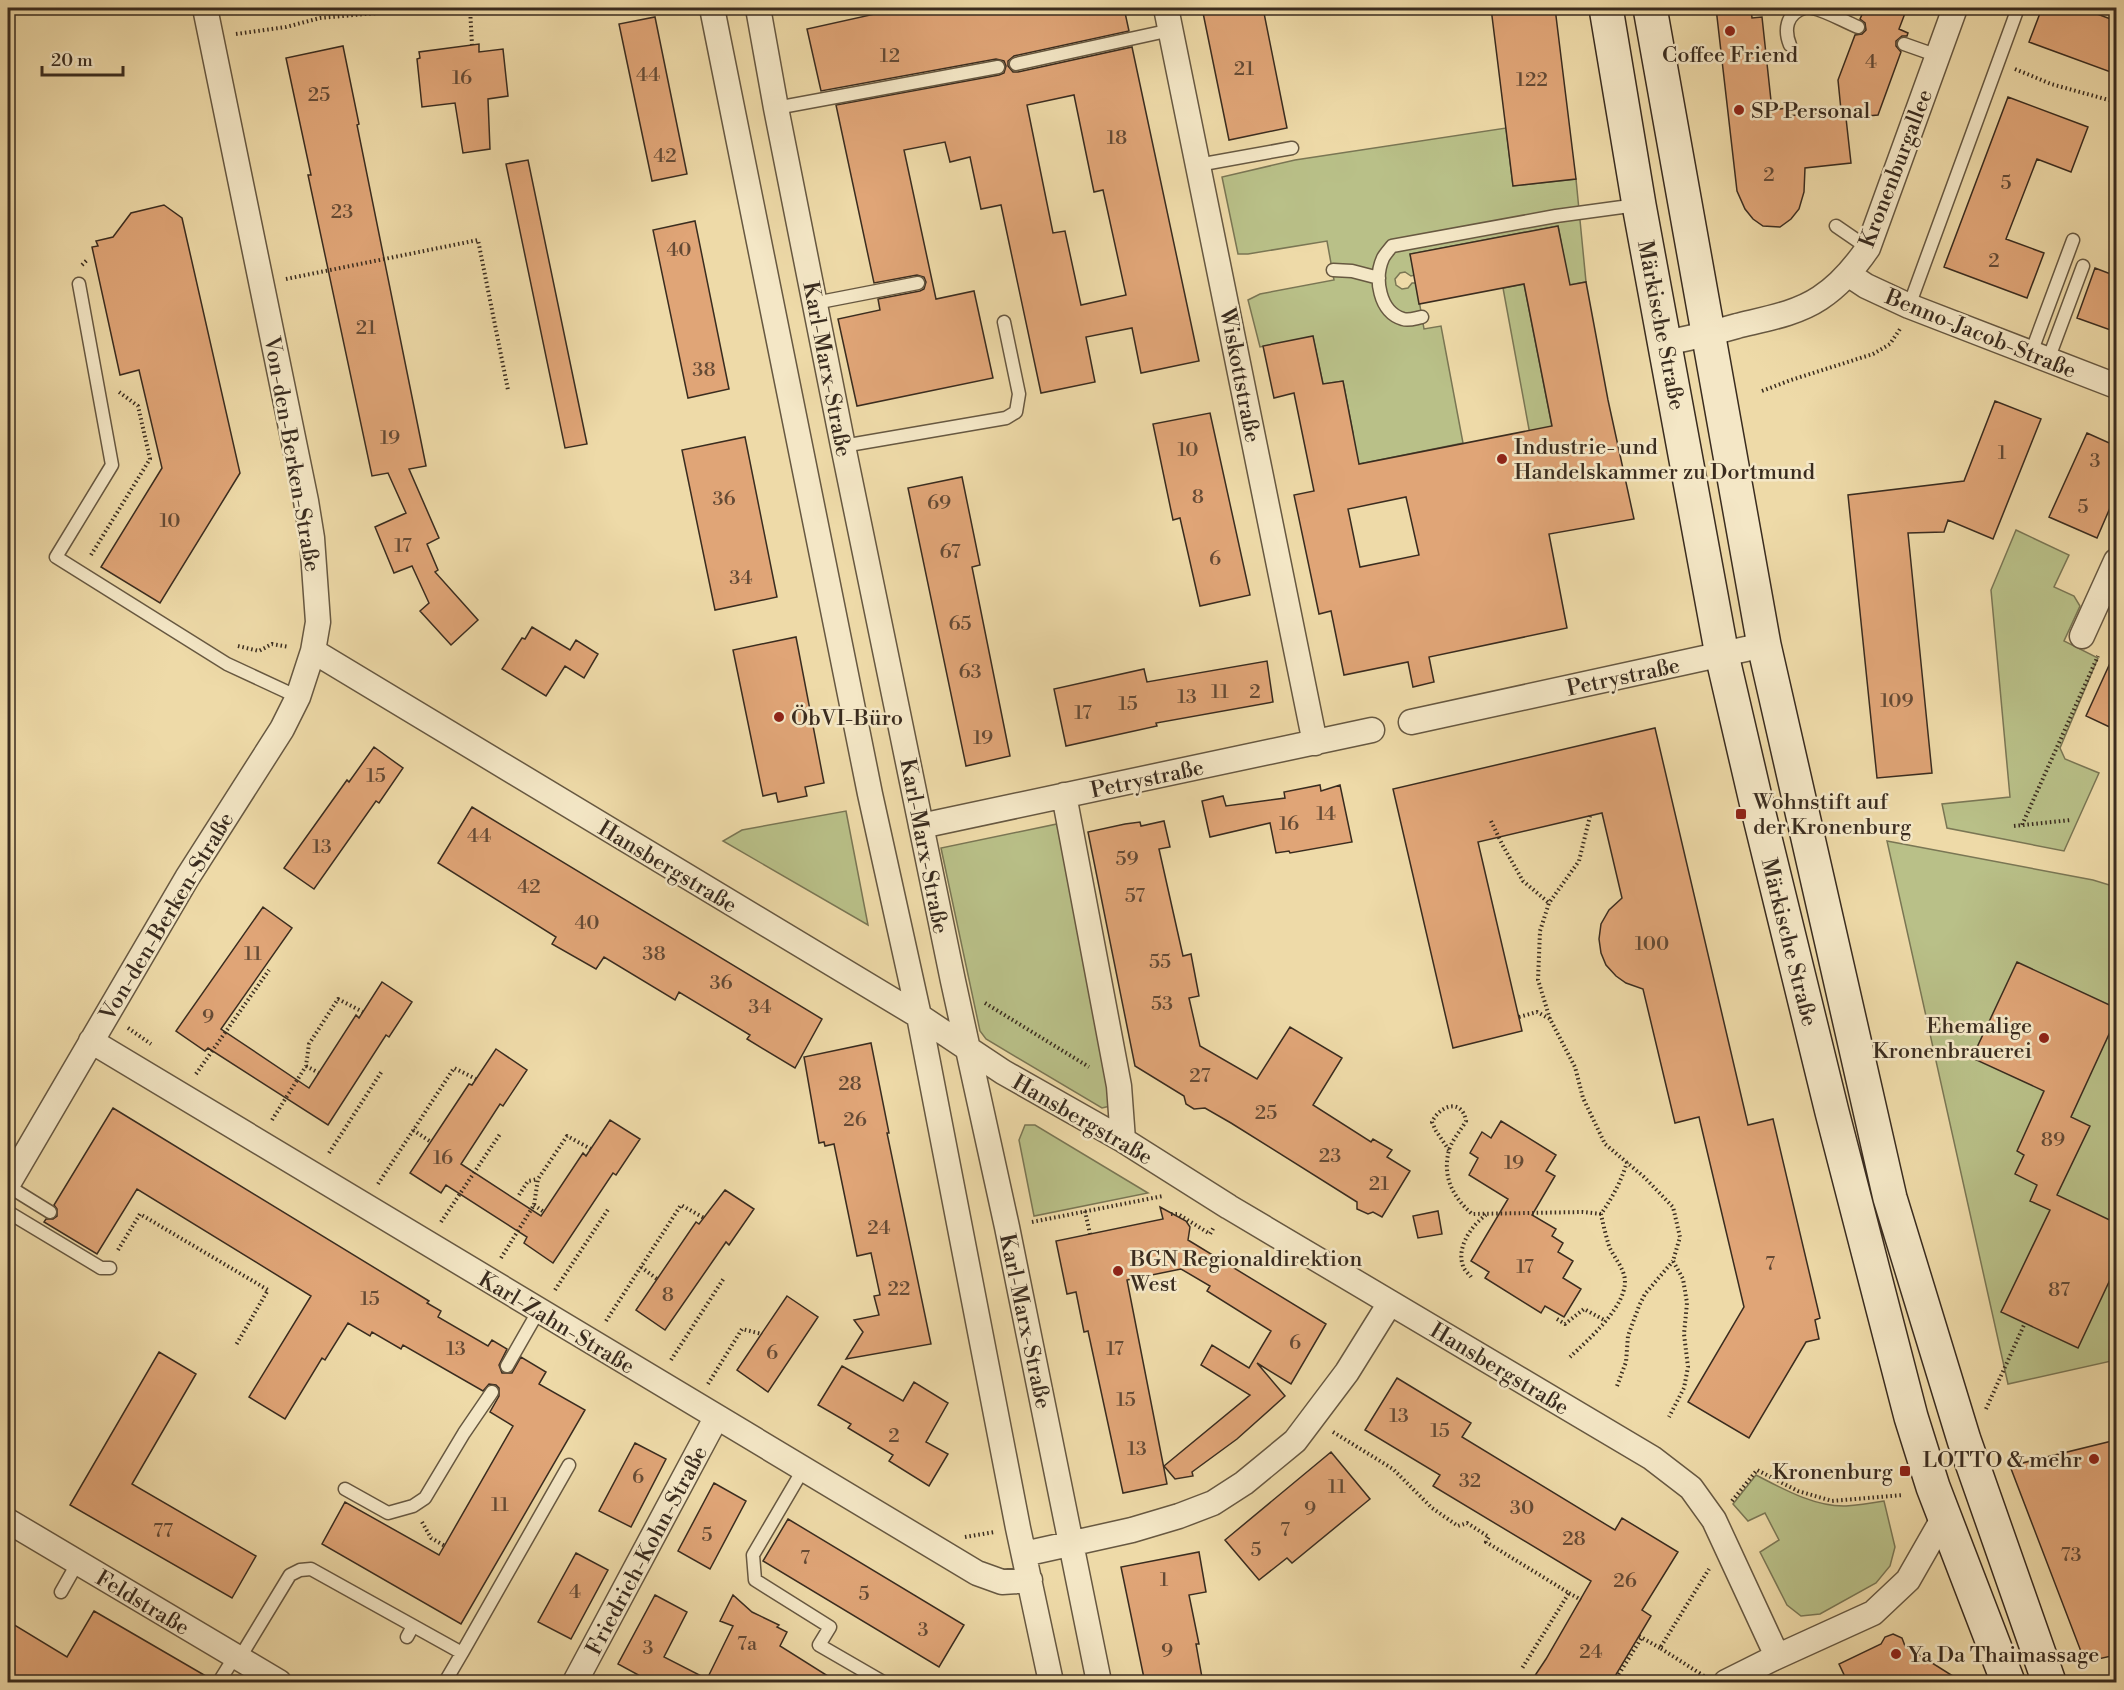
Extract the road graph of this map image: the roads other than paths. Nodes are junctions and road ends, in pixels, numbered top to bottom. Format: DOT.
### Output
graph roads {
  1 [pos="205,8"];
  2 [pos="712,8"];
  3 [pos="758,8"];
  4 [pos="1606,8"];
  5 [pos="1650,8"];
  6 [pos="1804,8"];
  7 [pos="1812,8"];
  8 [pos="1955,8"];
  9 [pos="2018,8"];
  10 [pos="1169,19"];
  11 [pos="1858,27"];
  12 [pos="1790,45"];
  13 [pos="1904,45"];
  14 [pos="1938,56"];
  15 [pos="1016,64"];
  16 [pos="998,67"];
  17 [pos="776,108"];
  18 [pos="1292,148"];
  19 [pos="1198,165"];
  20 [pos="1638,205"];
  21 [pos="1836,226"];
  22 [pos="2073,240"];
  23 [pos="1868,248"];
  24 [pos="2083,266"];
  25 [pos="1333,270"];
  26 [pos="1848,274"];
  27 [pos="1379,278"];
  28 [pos="918,283"];
  29 [pos="79,284"];
  30 [pos="815,303"];
  31 [pos="1910,306"];
  32 [pos="1422,317"];
  33 [pos="1004,322"];
  34 [pos="1708,335"];
  35 [pos="1665,343"];
  36 [pos="2039,357"];
  37 [pos="2116,386"];
  38 [pos="843,446"];
  39 [pos="2116,561"];
  40 [pos="2091,643"];
  41 [pos="1764,645"];
  42 [pos="313,651"];
  43 [pos="1722,655"];
  44 [pos="298,697"];
  45 [pos="1411,722"];
  46 [pos="1372,730"];
  47 [pos="1315,743"];
  48 [pos="1064,795"];
  49 [pos="921,825"];
  50 [pos="919,1016"];
  51 [pos="92,1041"];
  52 [pos="968,1048"];
  53 [pos="1123,1140"];
  54 [pos="8,1185"];
  55 [pos="8,1212"];
  56 [pos="50,1212"];
  57 [pos="109,1268"];
  58 [pos="1390,1303"];
  59 [pos="539,1310"];
  60 [pos="507,1366"];
  61 [pos="492,1392"];
  62 [pos="716,1418"];
  63 [pos="569,1465"];
  64 [pos="804,1468"];
  65 [pos="345,1489"];
  66 [pos="1944,1517"];
  67 [pos="8,1521"];
  68 [pos="1071,1543"];
  69 [pos="1024,1554"];
  70 [pos="78,1562"];
  71 [pos="1030,1580"];
  72 [pos="61,1592"];
  73 [pos="462,1653"];
  74 [pos="1777,1656"];
  75 [pos="237,1657"];
  76 [pos="1717,1680"];
  77 [pos="219,1683"];
  78 [pos="279,1683"];
  79 [pos="445,1683"];
  80 [pos="575,1683"];
  81 [pos="883,1683"];
  82 [pos="1051,1683"];
  83 [pos="1099,1683"];
  84 [pos="2008,1683"];
  85 [pos="2049,1683"];
  1 -- 42 [label="street, Von-den-Berken-Straße"];
  2 -- 50 [label="street, Karl-Marx-Straße"];
  3 -- 17 [label="street, Karl-Marx-Straße"];
  4 -- 20 [label="main road, Märkische Straße"];
  5 -- 34 [label="main road, Märkische Straße"];
  6 -- 12 [label="lane"];
  7 -- 11 [label="lane"];
  8 -- 14 [label="street, Kronenburgallee"];
  9 -- 31 [label="lane"];
  10 -- 15 [label="lane"];
  10 -- 19 [label="street, Wiskottstraße"];
  13 -- 14 [label="lane"];
  14 -- 23 [label="street, Kronenburgallee"];
  16 -- 17 [label="lane"];
  17 -- 30 [label="street, Karl-Marx-Straße"];
  18 -- 19 [label="lane"];
  19 -- 47 [label="street, Wiskottstraße"];
  20 -- 27 [label="lane"];
  20 -- 35 [label="main road, Märkische Straße"];
  21 -- 23 [label="lane"];
  22 -- 36 [label="lane"];
  23 -- 26 [label="street, Kronenburgallee"];
  24 -- 36 [label="lane"];
  25 -- 27 [label="lane"];
  26 -- 31 [label="street, Benno-Jacob-Straße"];
  26 -- 34 [label="street, Kronenburgallee"];
  27 -- 32 [label="lane"];
  28 -- 30 [label="lane"];
  29 -- 44 [label="lane"];
  30 -- 38 [label="street, Karl-Marx-Straße"];
  31 -- 36 [label="street, Benno-Jacob-Straße"];
  33 -- 38 [label="lane"];
  34 -- 35 [label="street, Kronenburgallee"];
  34 -- 41 [label="main road, Märkische Straße"];
  35 -- 43 [label="main road, Märkische Straße"];
  36 -- 37 [label="street, Benno-Jacob-Straße"];
  38 -- 49 [label="street, Karl-Marx-Straße"];
  39 -- 40 [label="street"];
  41 -- 43 [label="street, Petrystraße"];
  41 -- 85 [label="main road, Märkische Straße"];
  42 -- 44 [label="street, Von-den-Berken-Straße"];
  42 -- 50 [label="street, Hansbergstraße"];
  43 -- 45 [label="street, Petrystraße"];
  43 -- 66 [label="main road, Märkische Straße"];
  44 -- 51 [label="street, Von-den-Berken-Straße"];
  46 -- 47 [label="street, Petrystraße"];
  47 -- 48 [label="street, Petrystraße"];
  48 -- 49 [label="street, Petrystraße"];
  48 -- 53 [label="street"];
  49 -- 52 [label="street, Karl-Marx-Straße"];
  50 -- 52 [label="street, Hansbergstraße"];
  50 -- 69 [label="street, Karl-Marx-Straße"];
  51 -- 54 [label="street, Von-den-Berken-Straße"];
  51 -- 59 [label="street, Karl-Zahn-Straße"];
  52 -- 53 [label="street, Hansbergstraße"];
  52 -- 68 [label="street, Karl-Marx-Straße"];
  53 -- 58 [label="street, Hansbergstraße"];
  54 -- 56 [label="lane"];
  55 -- 57 [label="lane"];
  58 -- 68 [label="street"];
  58 -- 74 [label="street, Hansbergstraße"];
  59 -- 60 [label="lane"];
  59 -- 62 [label="street, Karl-Zahn-Straße"];
  61 -- 65 [label="lane"];
  62 -- 64 [label="street, Karl-Zahn-Straße"];
  62 -- 80 [label="street, Friedrich-Kohn-Straße"];
  63 -- 73 [label="lane"];
  64 -- 71 [label="street, Karl-Zahn-Straße"];
  64 -- 81 [label="lane"];
  66 -- 74 [label="street"];
  66 -- 84 [label="main road, Märkische Straße"];
  67 -- 70 [label="street, Feldstraße"];
  68 -- 69 [label="street"];
  68 -- 83 [label="street, Karl-Marx-Straße"];
  69 -- 71 [label="street, Karl-Marx-Straße"];
  70 -- 72 [label="lane"];
  70 -- 75 [label="street, Feldstraße"];
  71 -- 82 [label="street, Karl-Marx-Straße"];
  73 -- 75 [label="lane"];
  73 -- 79 [label="lane"];
  74 -- 76 [label="street"];
  75 -- 77 [label="lane"];
  75 -- 78 [label="street, Feldstraße"];
}
